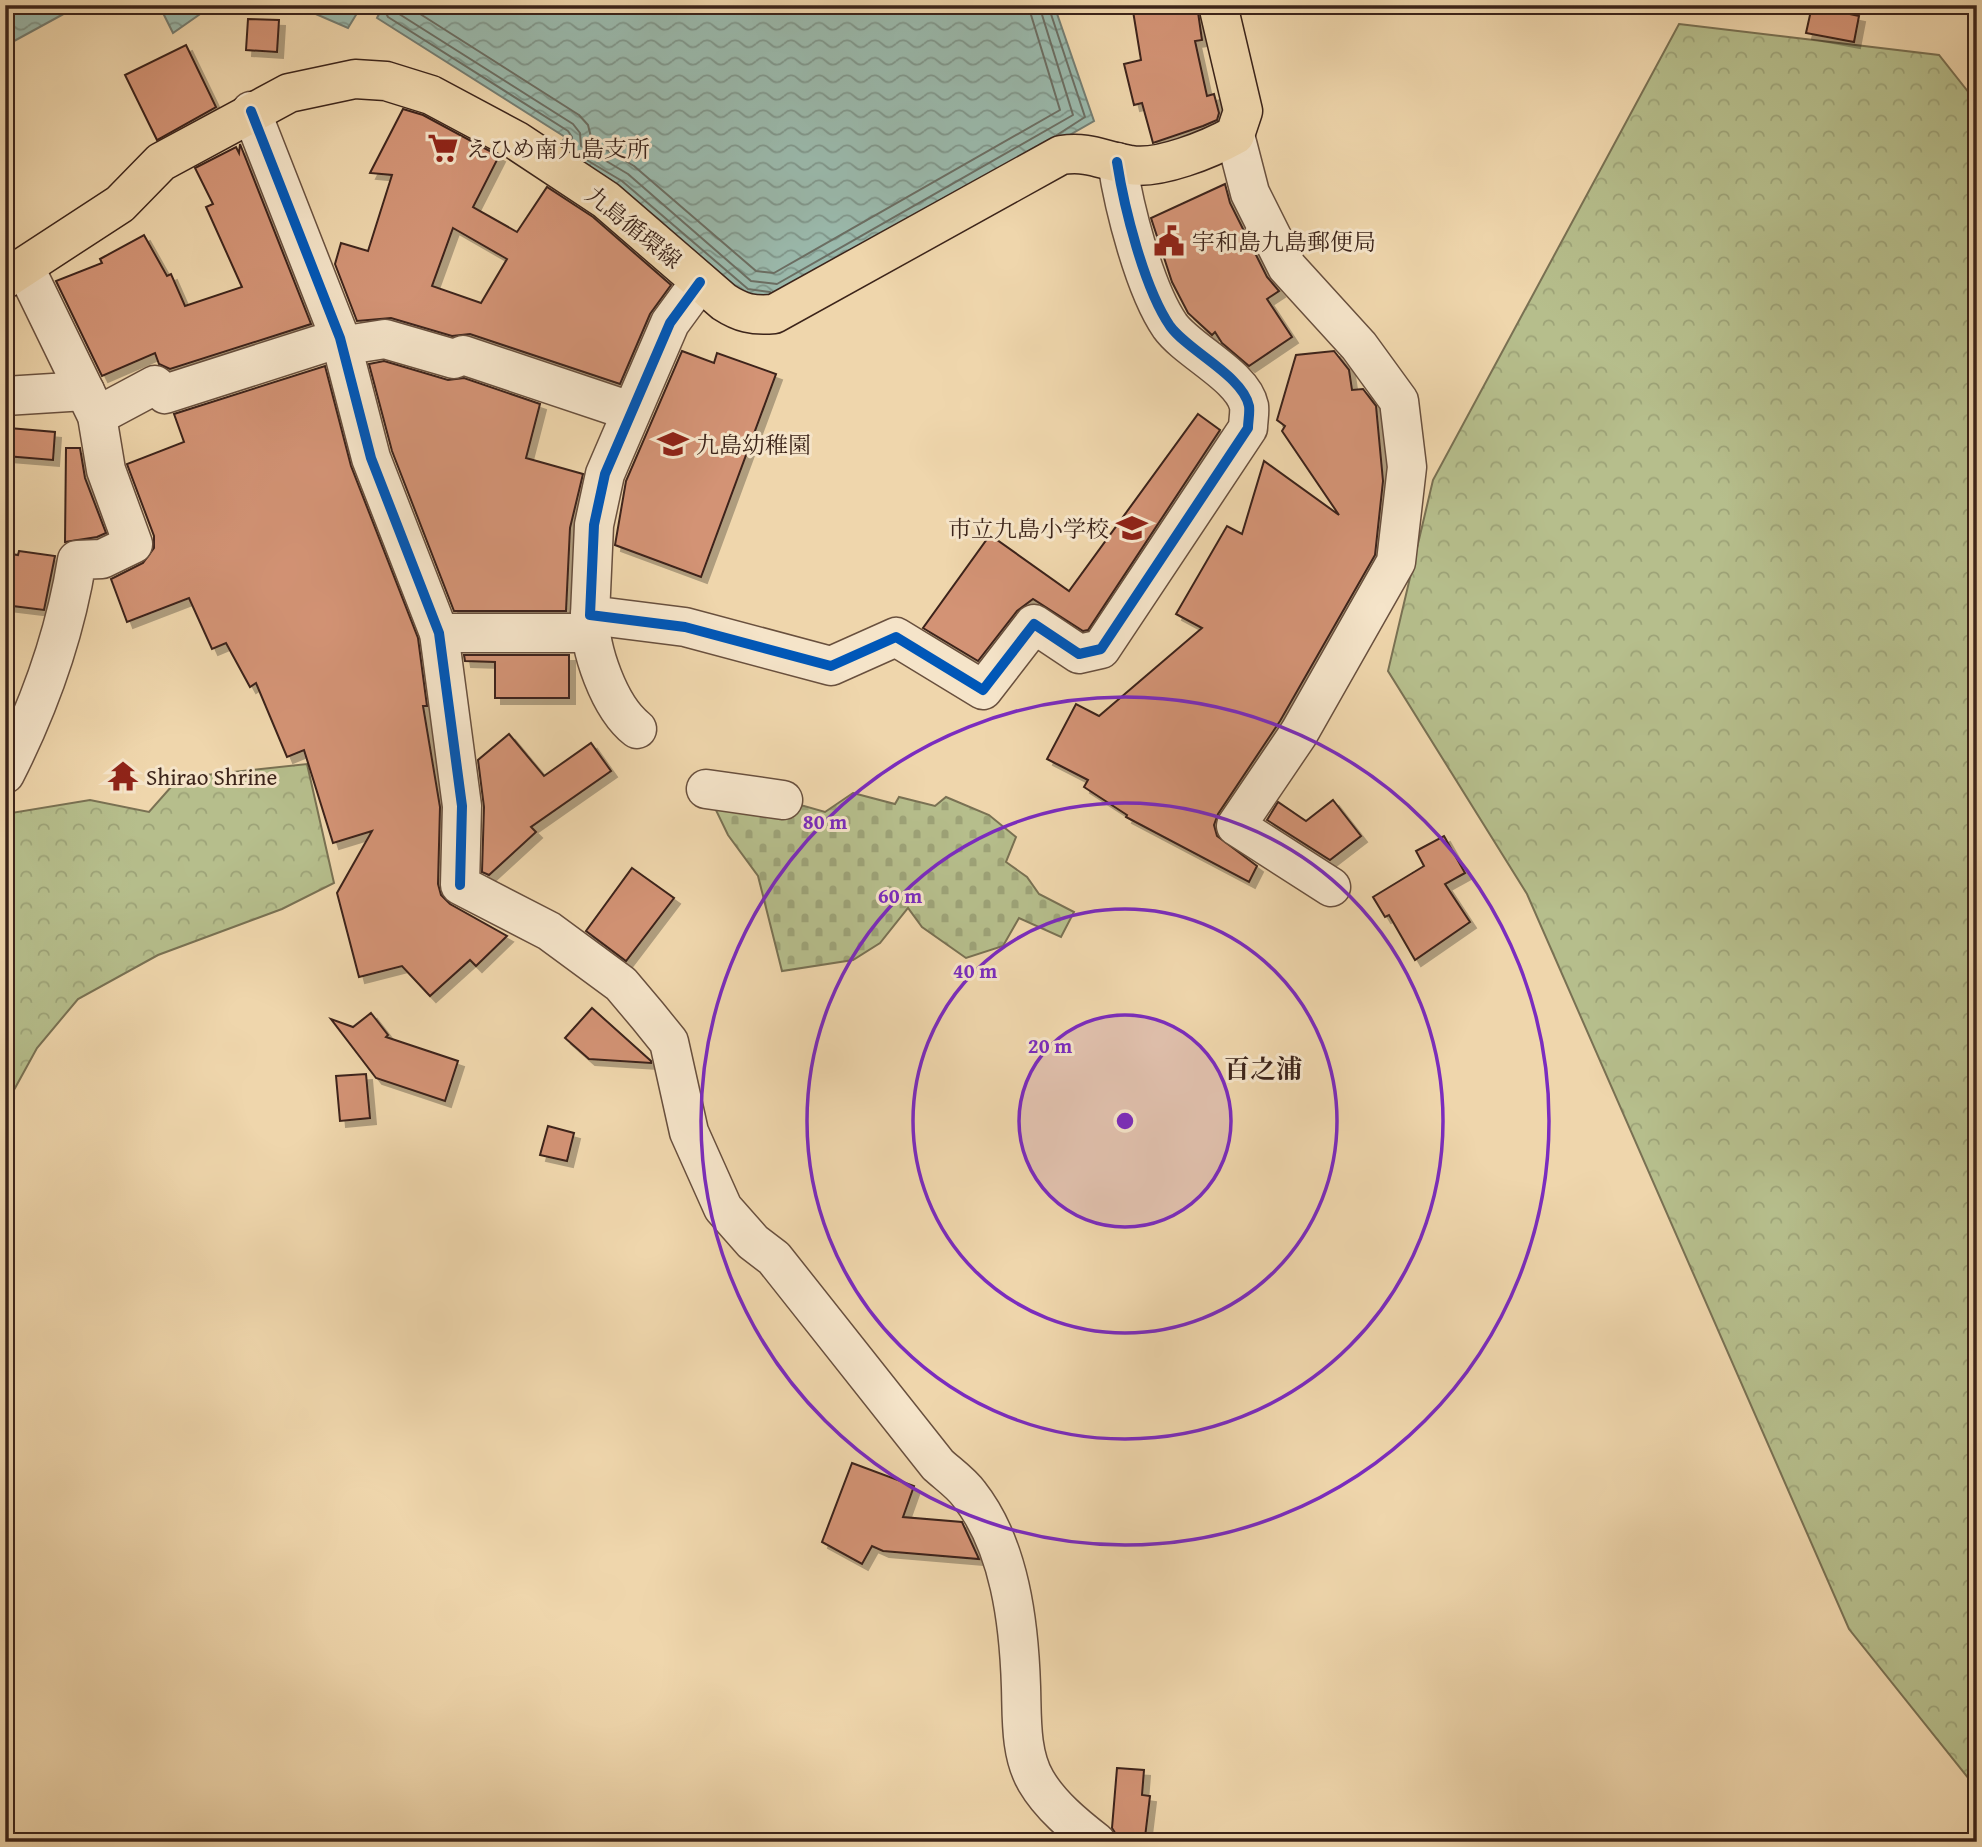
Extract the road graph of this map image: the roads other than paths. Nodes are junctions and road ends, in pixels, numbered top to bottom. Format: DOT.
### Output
graph roads {
  1 [pos="1218,5"];
  2 [pos="251,111"];
  3 [pos="1235,135"];
  4 [pos="1117,162"];
  5 [pos="15,273"];
  6 [pos="700,282"];
  7 [pos="340,342"];
  8 [pos="5,396"];
  9 [pos="91,404"];
  10 [pos="630,411"];
  11 [pos="590,624"];
  12 [pos="439,633"];
  13 [pos="636,729"];
  14 [pos="5,774"];
  15 [pos="706,789"];
  16 [pos="783,800"];
  17 [pos="1331,887"];
  18 [pos="1096,1842"];
  1 -- 3 [label="main road"];
  2 -- 5 [label="main road, 九島循環線"];
  2 -- 6 [label="main road, 九島循環線"];
  2 -- 7 [label="street"];
  3 -- 4 [label="main road, 九島循環線"];
  3 -- 17 [label="street"];
  4 -- 6 [label="main road, 九島循環線"];
  4 -- 11 [label="street"];
  5 -- 9 [label="street"];
  6 -- 10 [label="street"];
  7 -- 9 [label="street"];
  7 -- 10 [label="street"];
  7 -- 12 [label="street"];
  8 -- 9 [label="street"];
  9 -- 14 [label="street"];
  10 -- 11 [label="street"];
  11 -- 12 [label="street"];
  11 -- 13 [label="street"];
  12 -- 18 [label="street"];
  15 -- 16 [label="street"];
}
